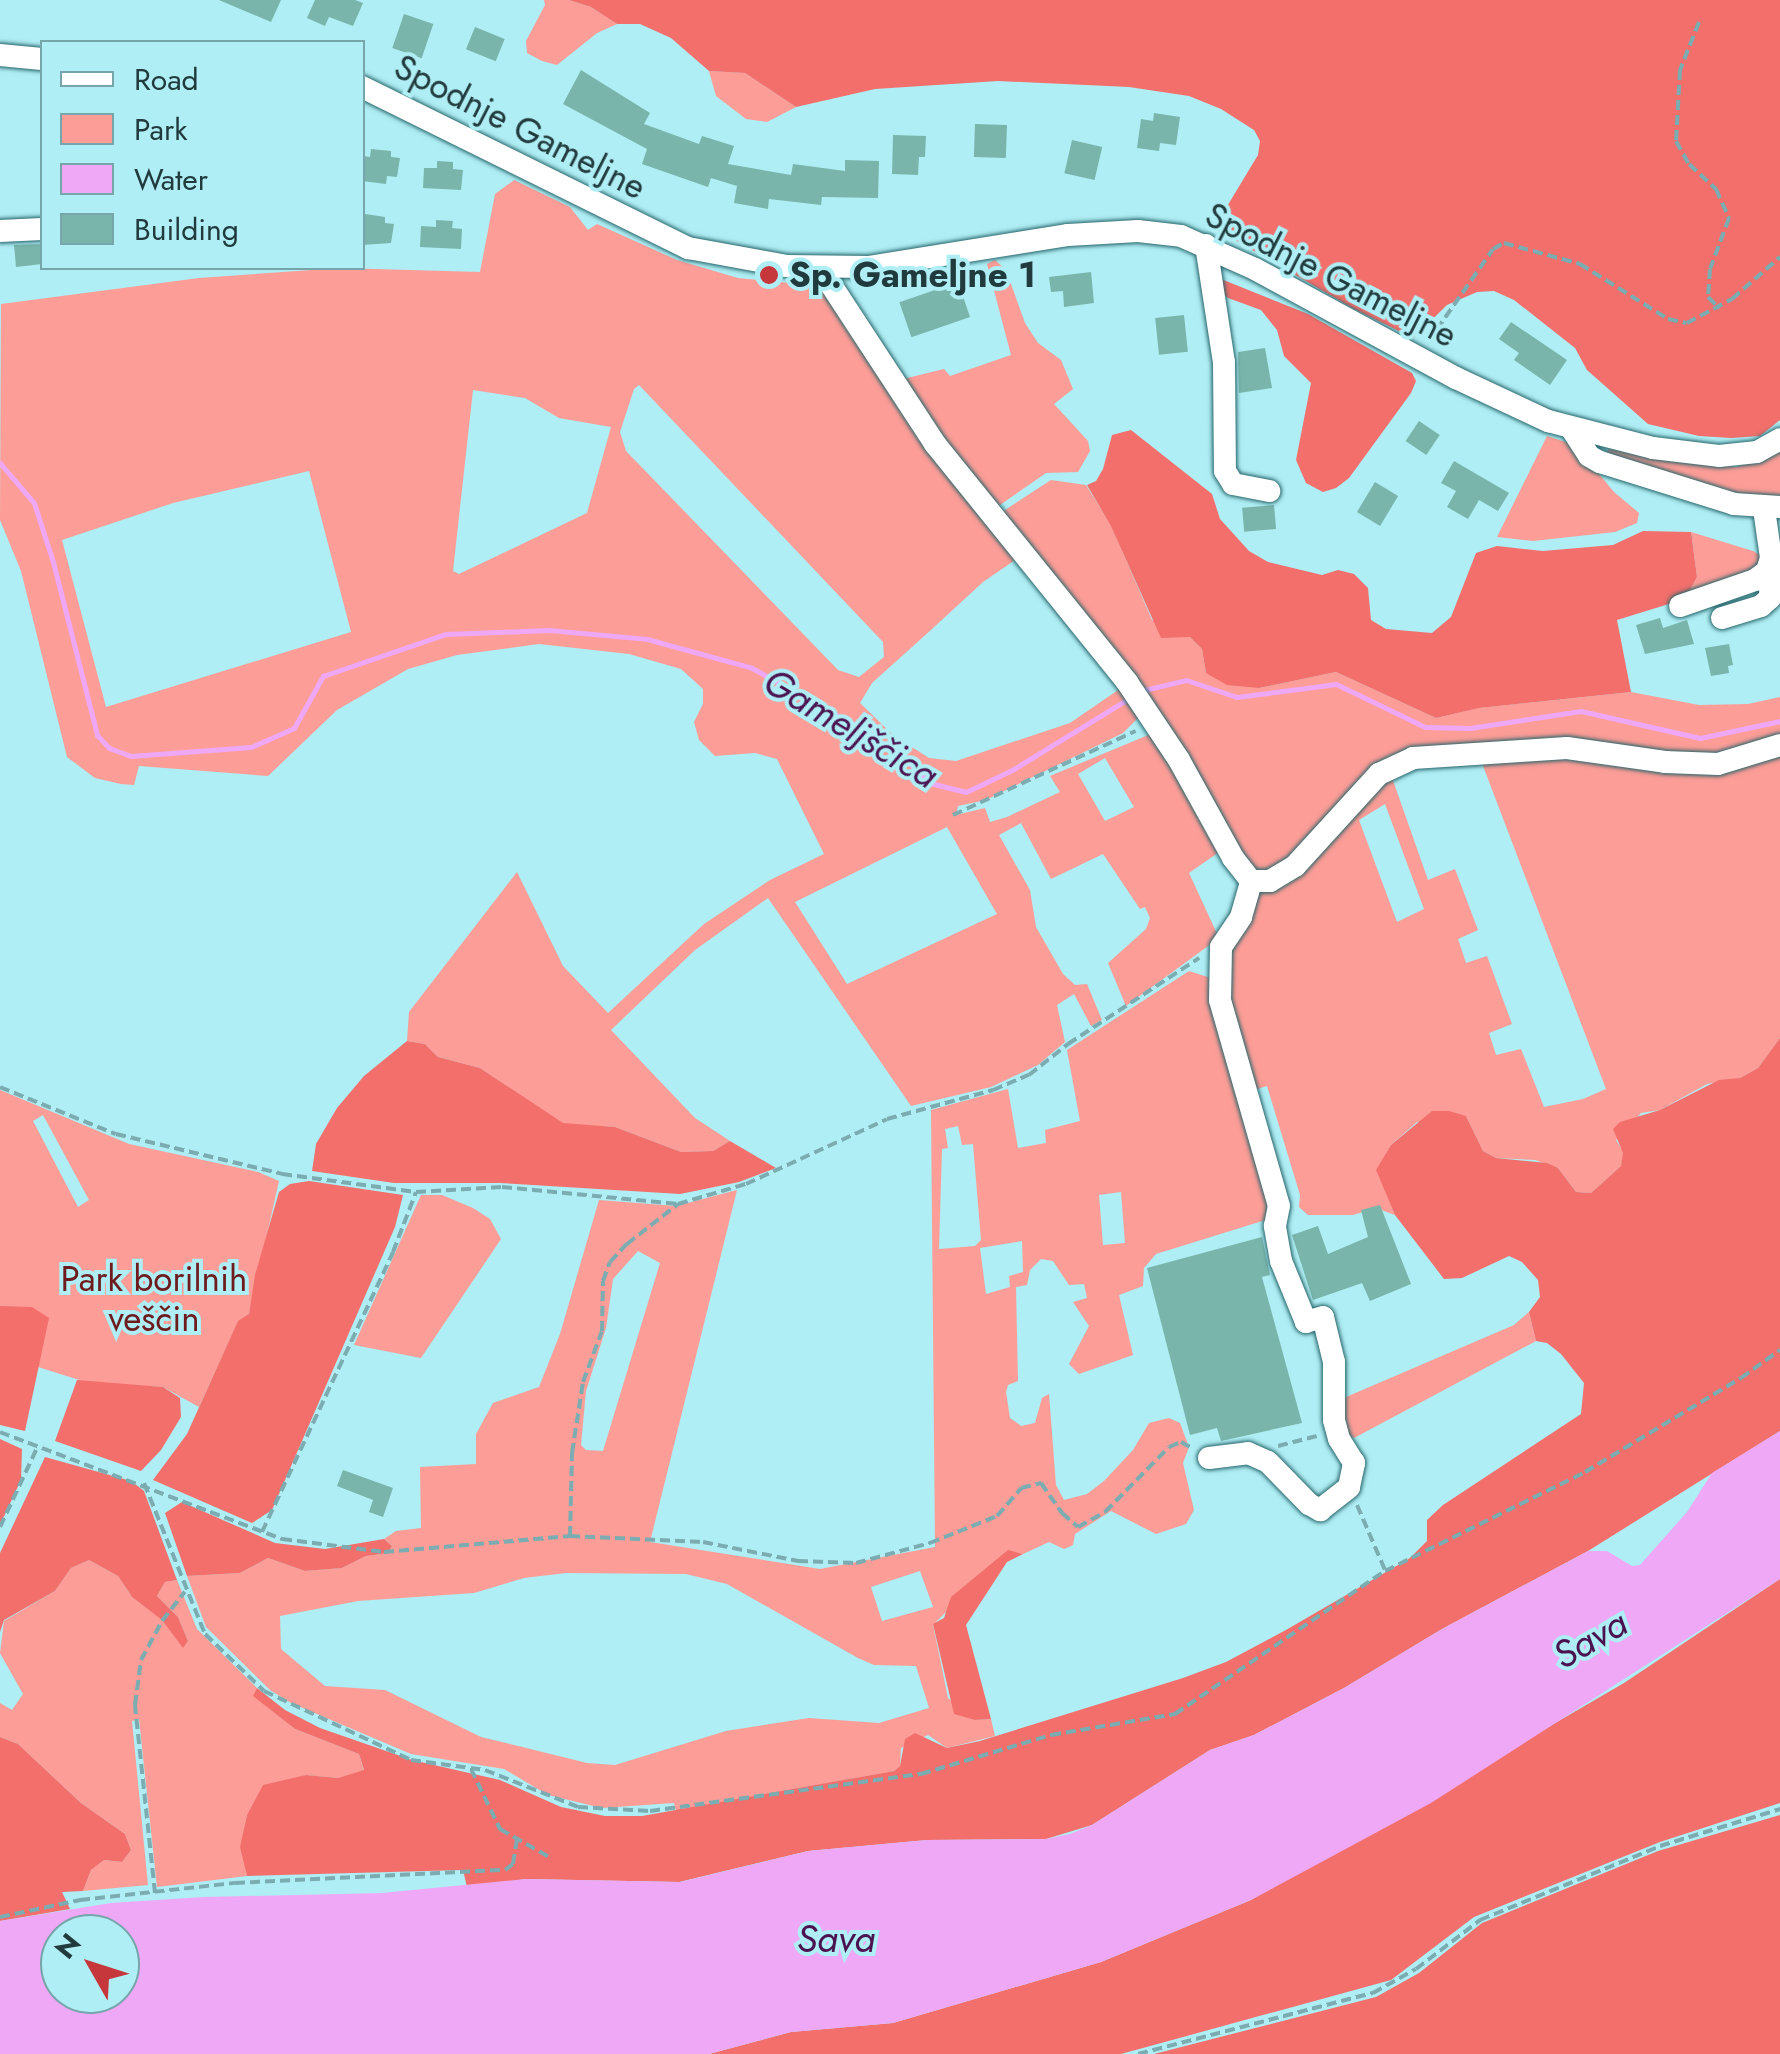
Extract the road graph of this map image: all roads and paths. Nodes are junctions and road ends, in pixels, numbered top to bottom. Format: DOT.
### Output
graph roads {
  1 [pos="1699,22"];
  2 [pos="0,55"];
  3 [pos="40,59"];
  4 [pos="365,88"];
  5 [pos="40,229"];
  6 [pos="0,231"];
  7 [pos="1206,246"];
  8 [pos="1780,257"];
  9 [pos="820,268"];
  10 [pos="1719,308"];
  11 [pos="1417,358"];
  12 [pos="1571,428"];
  13 [pos="1780,439"];
  14 [pos="1269,490"];
  15 [pos="1772,508"];
  16 [pos="1772,558"];
  17 [pos="1680,606"];
  18 [pos="1722,618"];
  19 [pos="1149,714"];
  20 [pos="1780,746"];
  21 [pos="953,815"];
  22 [pos="1251,881"];
  23 [pos="1221,947"];
  24 [pos="0,1087"];
  25 [pos="416,1192"];
  26 [pos="678,1204"];
  27 [pos="1780,1350"];
  28 [pos="1336,1431"];
  29 [pos="0,1432"];
  30 [pos="37,1448"];
  31 [pos="1248,1453"];
  32 [pos="1209,1458"];
  33 [pos="144,1483"];
  34 [pos="1349,1487"];
  35 [pos="0,1527"];
  36 [pos="262,1532"];
  37 [pos="570,1536"];
  38 [pos="1386,1572"];
  39 [pos="186,1591"];
  40 [pos="471,1769"];
  41 [pos="1780,1809"];
  42 [pos="516,1838"];
  43 [pos="550,1857"];
  44 [pos="155,1893"];
  45 [pos="0,1918"];
  46 [pos="1138,2054"];
  1 -- 10 [label="path"];
  2 -- 3 [label="street"];
  4 -- 9 [label="street, Spodnje Gameljne"];
  5 -- 6 [label="street"];
  7 -- 9 [label="street, Spodnje Gameljne"];
  7 -- 11 [label="street, Spodnje Gameljne"];
  7 -- 14 [label="street"];
  8 -- 10 [label="path"];
  9 -- 19 [label="street"];
  10 -- 11 [label="path"];
  11 -- 12 [label="street, Spodnje Gameljne"];
  12 -- 13 [label="street, Spodnje Gameljne"];
  12 -- 15 [label="street"];
  15 -- 16 [label="street"];
  16 -- 17 [label="street"];
  16 -- 18 [label="street"];
  19 -- 21 [label="path"];
  19 -- 22 [label="street"];
  20 -- 22 [label="street"];
  22 -- 23 [label="street"];
  23 -- 26 [label="path"];
  23 -- 28 [label="street"];
  24 -- 25 [label="path"];
  25 -- 26 [label="path"];
  25 -- 36 [label="path"];
  26 -- 37 [label="path"];
  27 -- 38 [label="path"];
  28 -- 31 [label="path"];
  28 -- 34 [label="street"];
  29 -- 30 [label="path"];
  30 -- 33 [label="path"];
  30 -- 35 [label="path"];
  31 -- 32 [label="street"];
  31 -- 34 [label="street"];
  32 -- 37 [label="path"];
  33 -- 36 [label="path"];
  33 -- 39 [label="path"];
  34 -- 38 [label="path"];
  36 -- 37 [label="path"];
  38 -- 40 [label="path"];
  39 -- 40 [label="path"];
  39 -- 44 [label="path"];
  40 -- 42 [label="path"];
  41 -- 46 [label="path"];
  42 -- 43 [label="path"];
  42 -- 44 [label="path"];
  44 -- 45 [label="path"];
}
